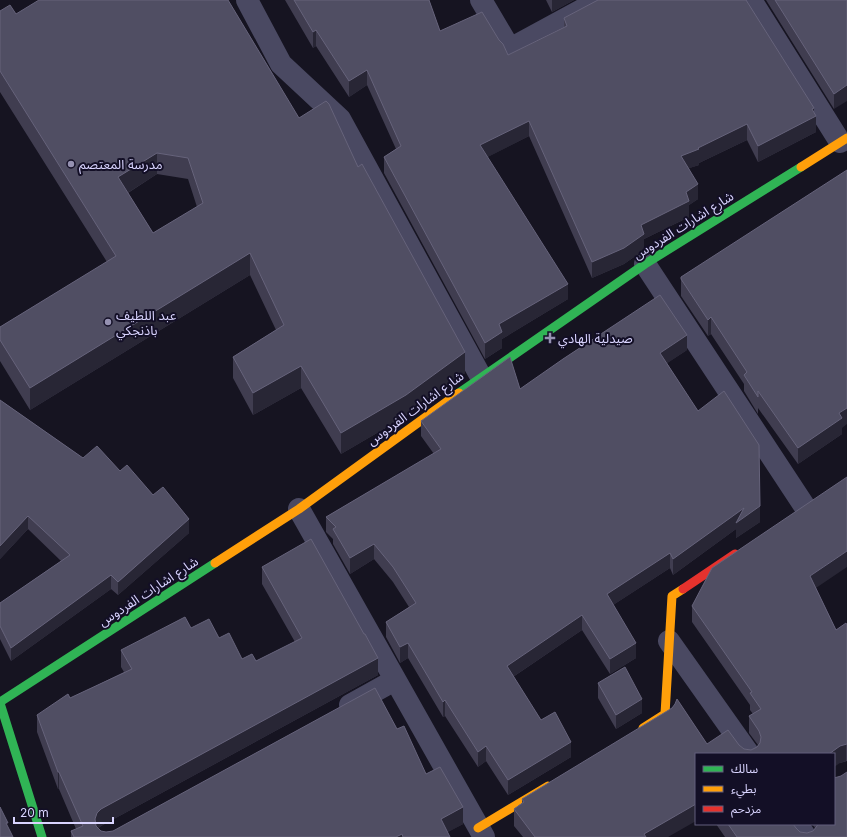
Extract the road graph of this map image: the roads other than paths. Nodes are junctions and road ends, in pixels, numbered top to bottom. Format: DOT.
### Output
graph roads {
  1 [pos="247,0"];
  2 [pos="481,0"];
  3 [pos="600,0"];
  4 [pos="751,0"];
  5 [pos="843,140"];
  6 [pos="645,264"];
  7 [pos="481,377"];
  8 [pos="805,507"];
  9 [pos="299,509"];
  10 [pos="742,549"];
  11 [pos="669,641"];
  12 [pos="396,680"];
  13 [pos="0,703"];
  14 [pos="334,714"];
  15 [pos="632,735"];
  16 [pos="748,753"];
  17 [pos="558,780"];
  18 [pos="798,825"];
  19 [pos="481,833"];
  20 [pos="42,837"];
  21 [pos="806,837"];
  1 -- 7 [label="street"];
  2 -- 3 [label="street"];
  4 -- 5 [label="street"];
  5 -- 6 [label="street, شارع اشارات الفردوس"];
  6 -- 7 [label="street, شارع اشارات الفردوس"];
  6 -- 8 [label="street"];
  7 -- 9 [label="street, شارع اشارات الفردوس"];
  9 -- 12 [label="street"];
  9 -- 13 [label="street, شارع اشارات الفردوس"];
  10 -- 11 [label="street"];
  11 -- 15 [label="street"];
  11 -- 16 [label="street"];
  12 -- 14 [label="street"];
  12 -- 19 [label="street"];
  13 -- 20 [label="street"];
  17 -- 19 [label="street"];
  18 -- 21 [label="street"];
}
